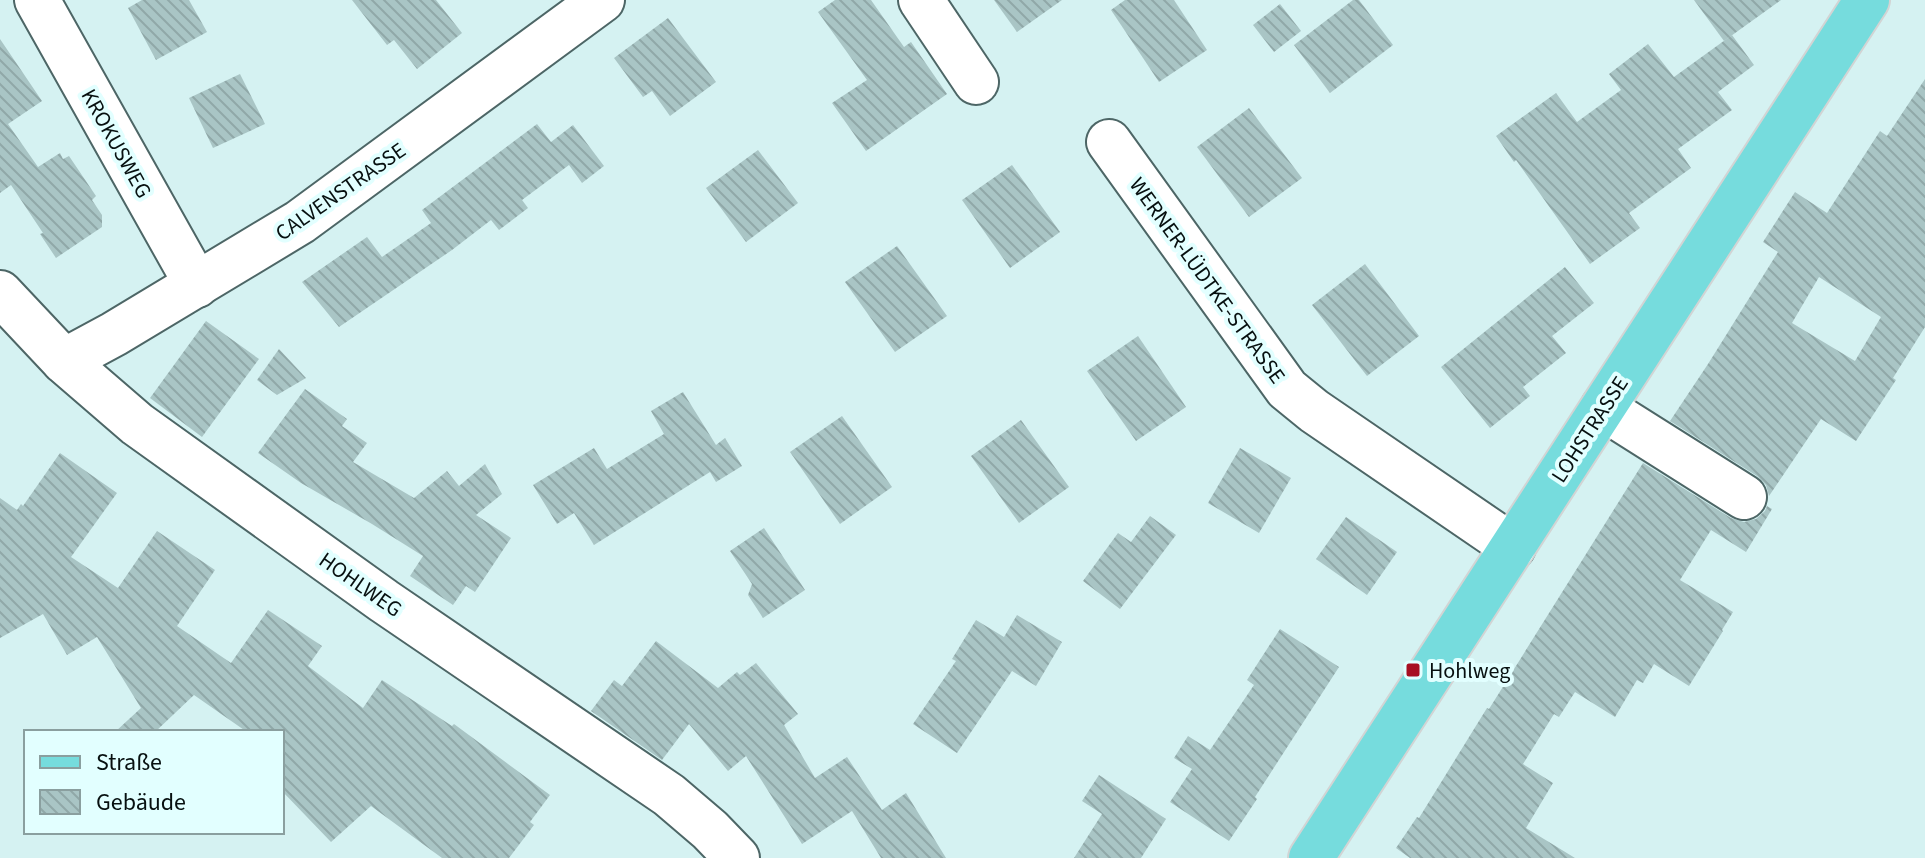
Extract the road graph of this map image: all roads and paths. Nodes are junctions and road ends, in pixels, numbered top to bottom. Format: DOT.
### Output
graph roads {
  1 [pos="37,0"];
  2 [pos="921,0"];
  3 [pos="1867,0"];
  4 [pos="590,3"];
  5 [pos="976,82"];
  6 [pos="1109,142"];
  7 [pos="197,285"];
  8 [pos="0,293"];
  9 [pos="64,361"];
  10 [pos="1603,408"];
  11 [pos="1744,497"];
  12 [pos="1513,547"];
  13 [pos="737,858"];
  14 [pos="1311,858"];
  1 -- 7 [label="street, KROKUSWEG"];
  2 -- 5 [label="street"];
  3 -- 10 [label="main road, LOHSTRASSE"];
  4 -- 7 [label="street, CALVENSTRASSE"];
  6 -- 12 [label="street, WERNER-LÜDTKE-STRASSE"];
  7 -- 9 [label="street, CALVENSTRASSE"];
  8 -- 9 [label="street, HOHLWEG"];
  9 -- 13 [label="street, HOHLWEG"];
  10 -- 11 [label="street"];
  10 -- 12 [label="main road, LOHSTRASSE"];
  12 -- 14 [label="main road, LOHSTRASSE"];
}
